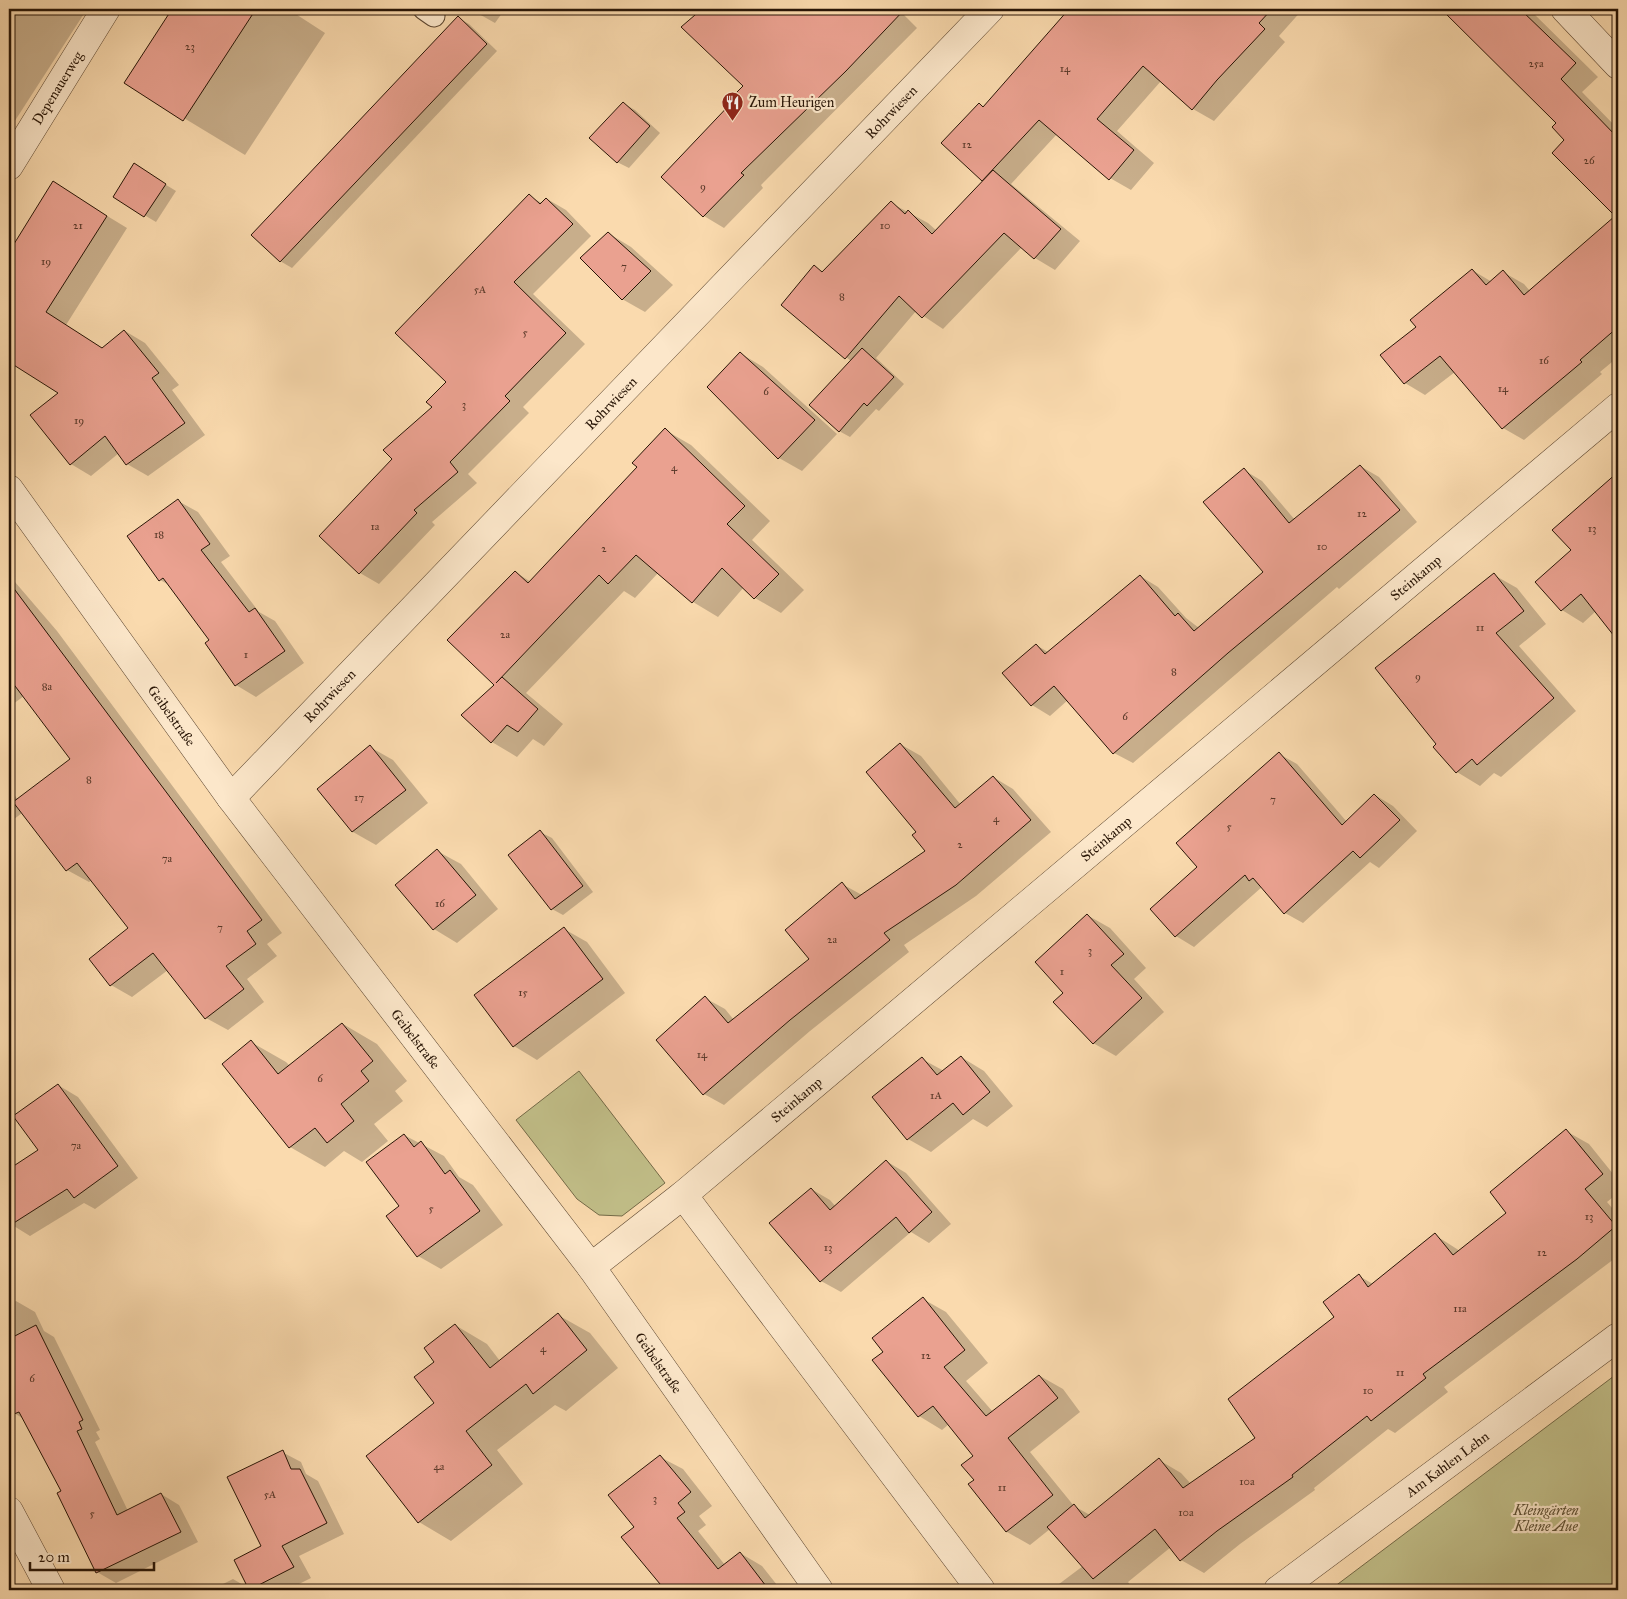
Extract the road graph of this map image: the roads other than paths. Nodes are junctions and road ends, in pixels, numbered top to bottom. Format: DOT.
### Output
graph roads {
  1 [pos="106,9"];
  2 [pos="990,9"];
  3 [pos="1566,9"];
  4 [pos="1618,65"];
  5 [pos="9,166"];
  6 [pos="1618,407"];
  7 [pos="9,489"];
  8 [pos="232,798"];
  9 [pos="684,1195"];
  10 [pos="592,1267"];
  11 [pos="1618,1337"];
  12 [pos="9,1511"];
  13 [pos="51,1590"];
  14 [pos="819,1590"];
  15 [pos="981,1590"];
  16 [pos="1278,1590"];
  1 -- 5 [label="street, Depenauerweg"];
  2 -- 8 [label="street, Rohrwiesen"];
  3 -- 4 [label="street"];
  6 -- 9 [label="street, Steinkamp"];
  7 -- 8 [label="street, Geibelstraße"];
  8 -- 10 [label="street, Geibelstraße"];
  9 -- 10 [label="street, Steinkamp"];
  9 -- 15 [label="street"];
  10 -- 14 [label="street, Geibelstraße"];
  11 -- 16 [label="street, Am Kahlen Lehn"];
  12 -- 13 [label="street"];
}
